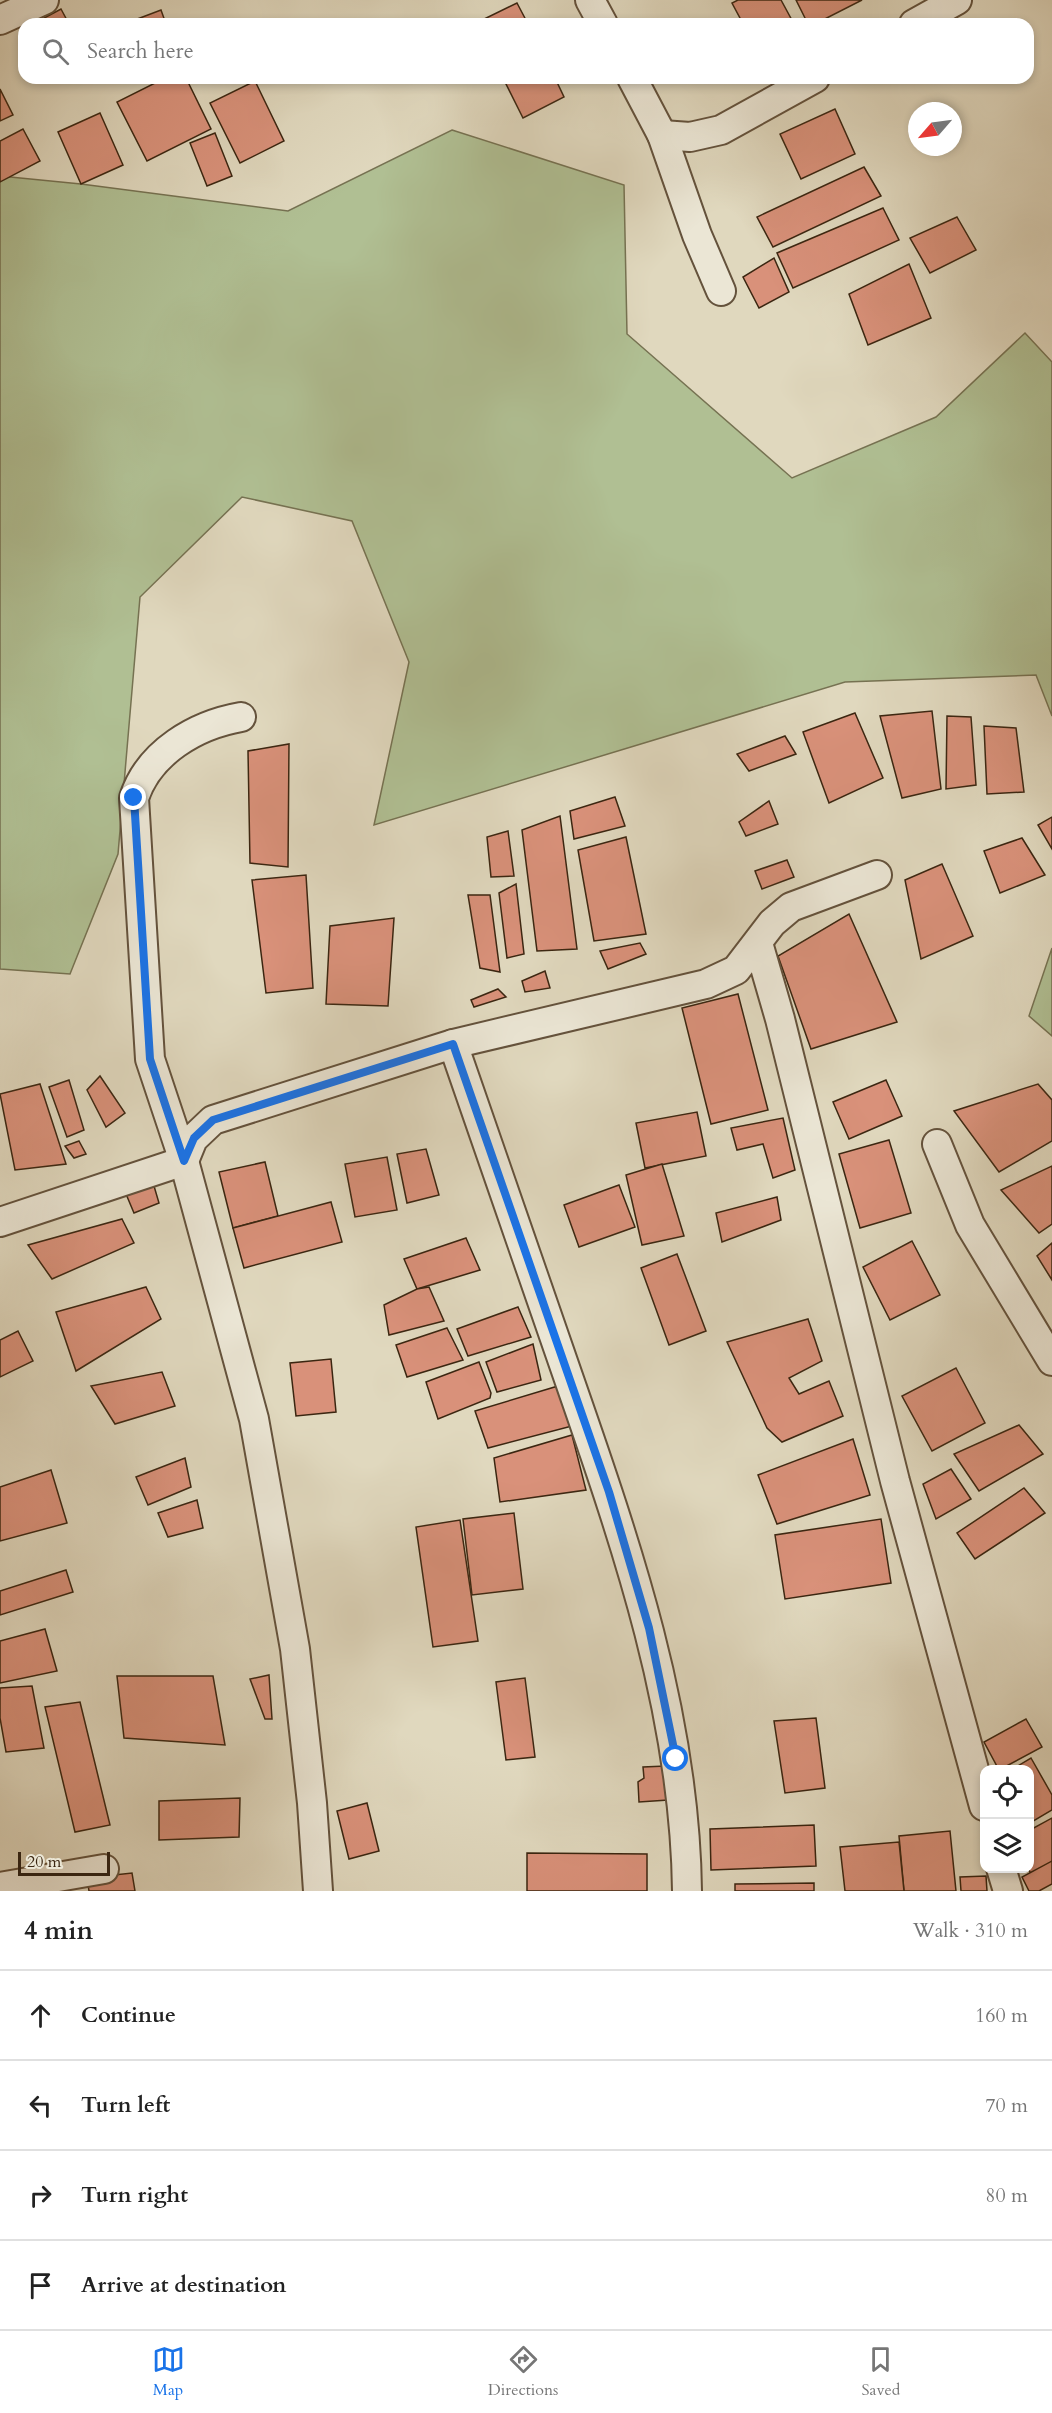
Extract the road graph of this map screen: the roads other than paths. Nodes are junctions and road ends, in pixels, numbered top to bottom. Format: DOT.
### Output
graph roads {
  1 [pos="44,0"];
  2 [pos="590,0"];
  3 [pos="957,0"];
  4 [pos="600,18"];
  5 [pos="925,18"];
  6 [pos="0,20"];
  7 [pos="635,84"];
  8 [pos="804,84"];
  9 [pos="662,135"];
  10 [pos="721,291"];
  11 [pos="242,717"];
  12 [pos="877,875"];
  13 [pos="758,943"];
  14 [pos="453,1044"];
  15 [pos="937,1144"];
  16 [pos="184,1161"];
  17 [pos="0,1222"];
  18 [pos="1052,1361"];
  19 [pos="980,1791"];
  20 [pos="104,1869"];
  21 [pos="1002,1873"];
  22 [pos="0,1887"];
  23 [pos="318,1891"];
  24 [pos="687,1891"];
  25 [pos="1008,1891"];
  1 -- 6 [label="street"];
  2 -- 4 [label="street"];
  3 -- 5 [label="street"];
  7 -- 9 [label="street"];
  8 -- 9 [label="street"];
  9 -- 10 [label="street"];
  11 -- 16 [label="street"];
  12 -- 13 [label="street"];
  13 -- 14 [label="street"];
  13 -- 19 [label="street"];
  14 -- 16 [label="street"];
  14 -- 24 [label="street"];
  15 -- 18 [label="street"];
  16 -- 17 [label="street"];
  16 -- 23 [label="street"];
  20 -- 22 [label="street"];
  21 -- 25 [label="street"];
}
